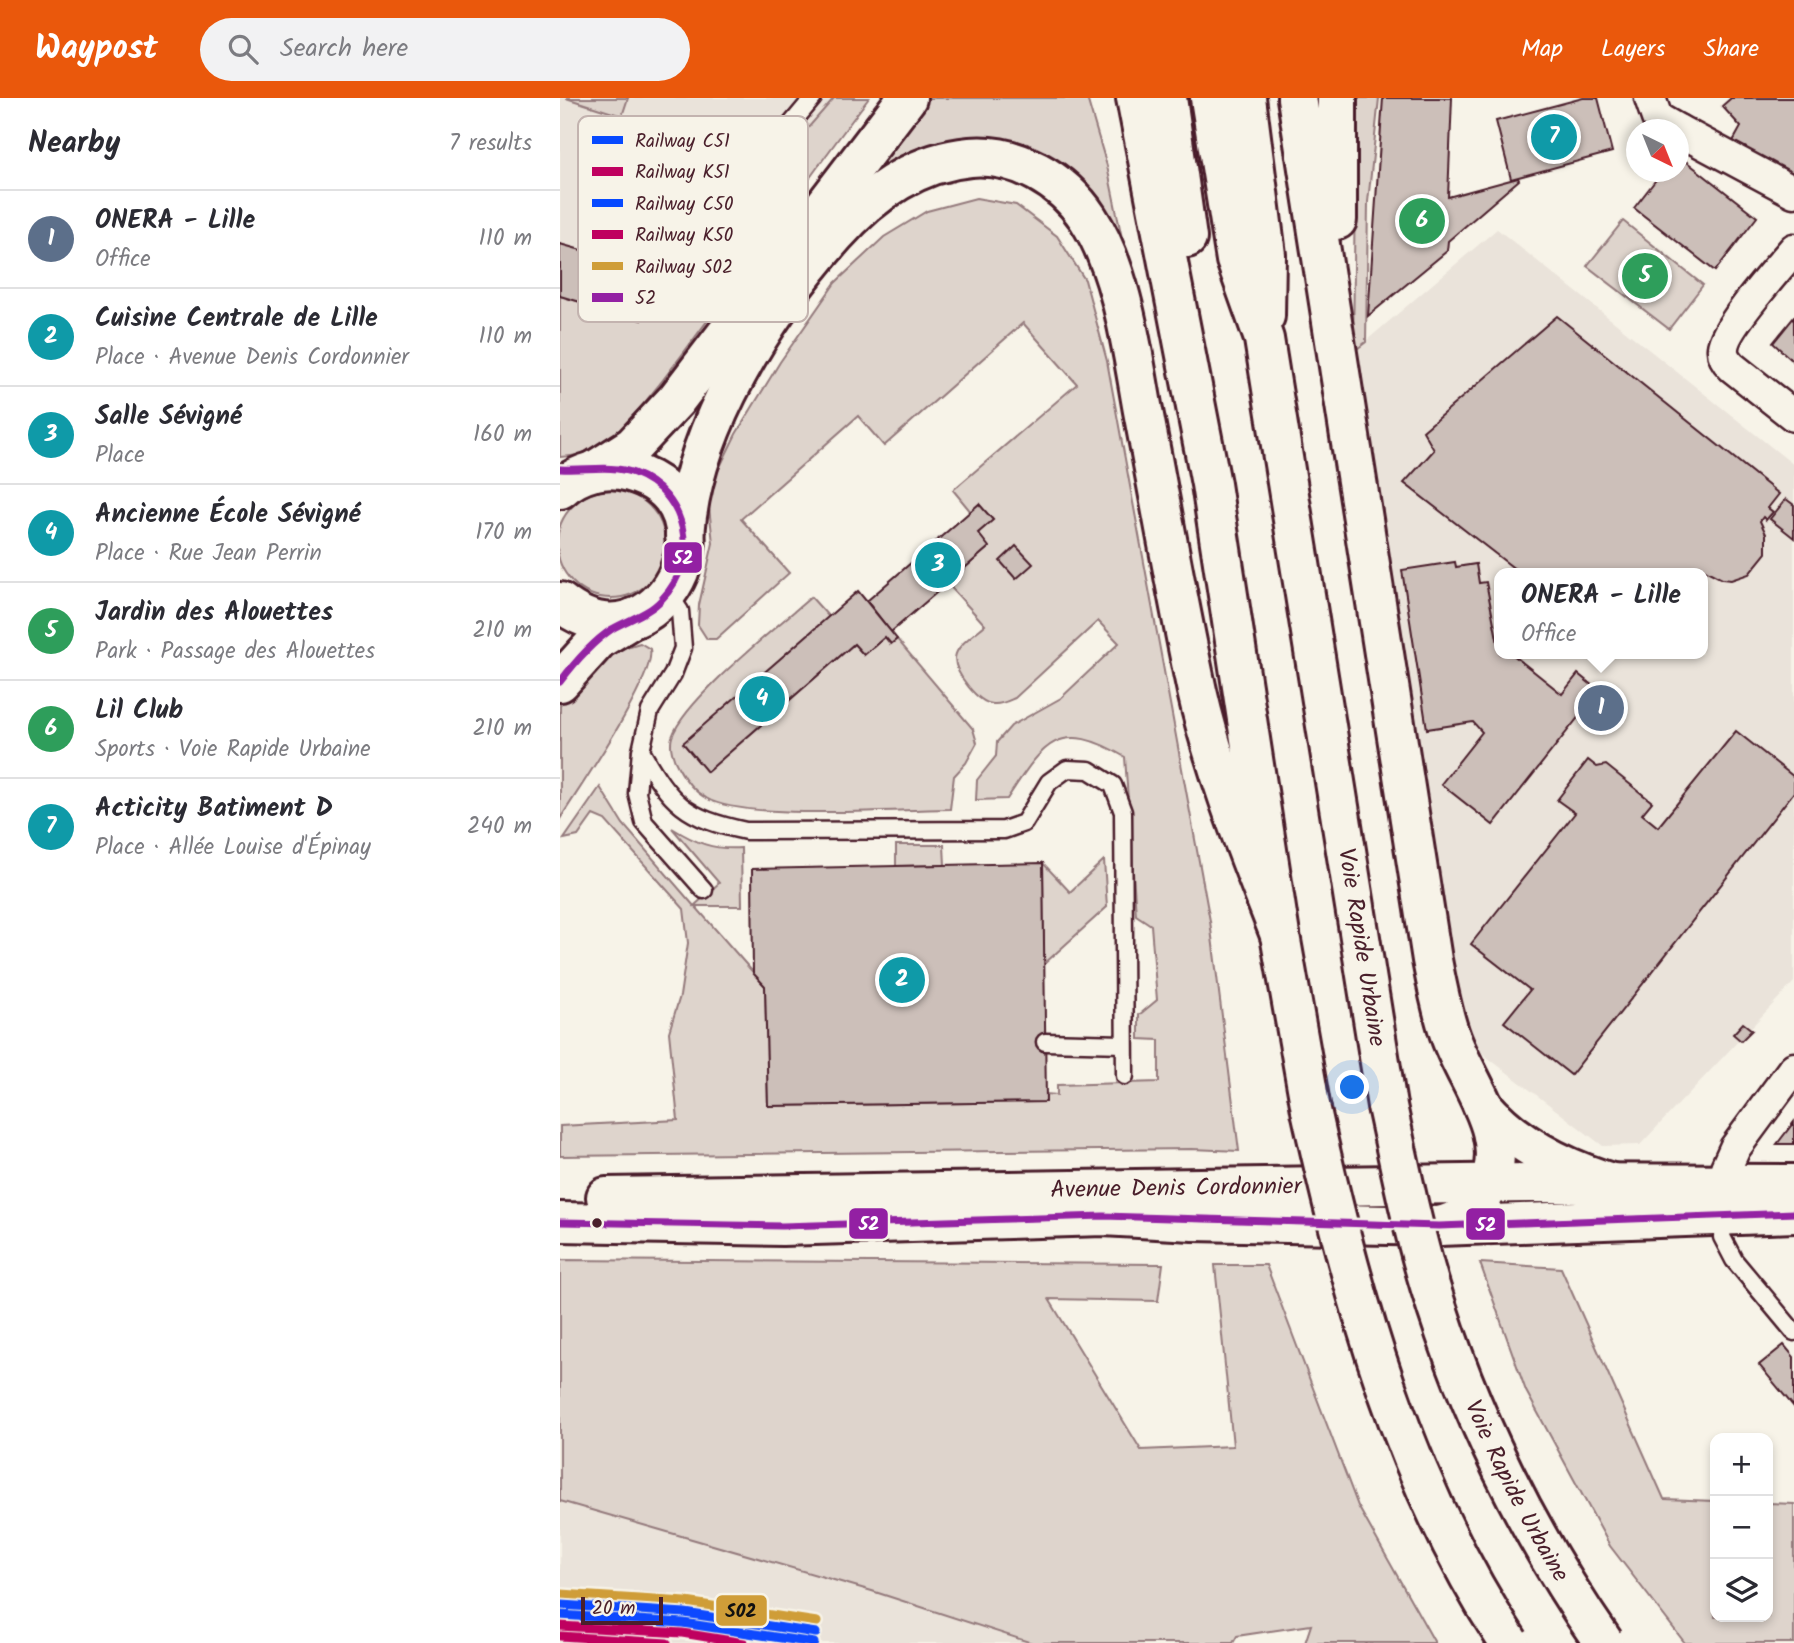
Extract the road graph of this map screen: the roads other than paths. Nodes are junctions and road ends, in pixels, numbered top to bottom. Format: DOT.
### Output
graph roads {
  1 [pos="813,98"];
  2 [pos="896,98"];
  3 [pos="907,98"];
  4 [pos="1113,98"];
  5 [pos="1136,98"];
  6 [pos="1167,98"];
  7 [pos="1210,98"];
  8 [pos="1246,98"];
  9 [pos="1297,98"];
  10 [pos="1337,98"];
  11 [pos="1650,98"];
  12 [pos="798,116"];
  13 [pos="1659,119"];
  14 [pos="1689,136"];
  15 [pos="857,161"];
  16 [pos="1794,192"];
  17 [pos="808,225"];
  18 [pos="1794,249"];
  19 [pos="808,273"];
  20 [pos="1331,305"];
  21 [pos="735,322"];
  22 [pos="770,322"];
  23 [pos="1264,339"];
  24 [pos="1794,416"];
  25 [pos="577,470"];
  26 [pos="1211,484"];
  27 [pos="560,489"];
  28 [pos="685,535"];
  29 [pos="668,593"];
  30 [pos="560,602"];
  31 [pos="635,617"];
  32 [pos="560,682"];
  33 [pos="641,751"];
  34 [pos="704,890"];
  35 [pos="1280,934"];
  36 [pos="1045,1042"];
  37 [pos="1124,1044"];
  38 [pos="1794,1068"];
  39 [pos="1125,1076"];
  40 [pos="1483,1106"];
  41 [pos="1490,1184"];
  42 [pos="1794,1184"];
  43 [pos="1618,1185"];
  44 [pos="1725,1189"];
  45 [pos="560,1198"];
  46 [pos="1794,1213"];
  47 [pos="560,1222"];
  48 [pos="1439,1226"];
  49 [pos="1794,1332"];
  50 [pos="1509,1643"];
  51 [pos="1604,1643"];
  1 -- 12 [label="lane"];
  2 -- 15 [label="main road"];
  3 -- 15 [label="main road"];
  4 -- 26 [label="main road"];
  5 -- 26 [label="main road"];
  6 -- 26 [label="main road"];
  7 -- 23 [label="main road"];
  8 -- 23 [label="main road"];
  9 -- 20 [label="main road"];
  10 -- 20 [label="main road"];
  11 -- 13 [label="street"];
  14 -- 16 [label="street"];
  15 -- 17 [label="main road"];
  18 -- 24 [label="street"];
  19 -- 35 [label="main road"];
  20 -- 40 [label="main road"];
  21 -- 25 [label="main road"];
  22 -- 28 [label="main road"];
  23 -- 51 [label="main road, Voie Rapide Urbaine, bridge"];
  25 -- 27 [label="main road"];
  25 -- 28 [label="main road"];
  26 -- 35 [label="main road"];
  28 -- 29 [label="main road"];
  29 -- 31 [label="main road"];
  29 -- 33 [label="lane"];
  30 -- 31 [label="main road"];
  31 -- 32 [label="main road"];
  33 -- 34 [label="lane"];
  33 -- 37 [label="lane"];
  35 -- 50 [label="main road, bridge"];
  36 -- 37 [label="lane"];
  37 -- 39 [label="lane"];
  38 -- 44 [label="street"];
  40 -- 41 [label="main road"];
  40 -- 43 [label="main road"];
  41 -- 43 [label="main road, Avenue Denis Cordonnier"];
  41 -- 45 [label="main road, Avenue Denis Cordonnier"];
  41 -- 48 [label="main road"];
  42 -- 44 [label="main road, Avenue Denis Cordonnier"];
  43 -- 44 [label="main road, Avenue Denis Cordonnier"];
  44 -- 46 [label="main road, Avenue Denis Cordonnier"];
  44 -- 48 [label="main road, Avenue Denis Cordonnier"];
  44 -- 49 [label="lane"];
  47 -- 48 [label="main road, Avenue Denis Cordonnier"];
}
